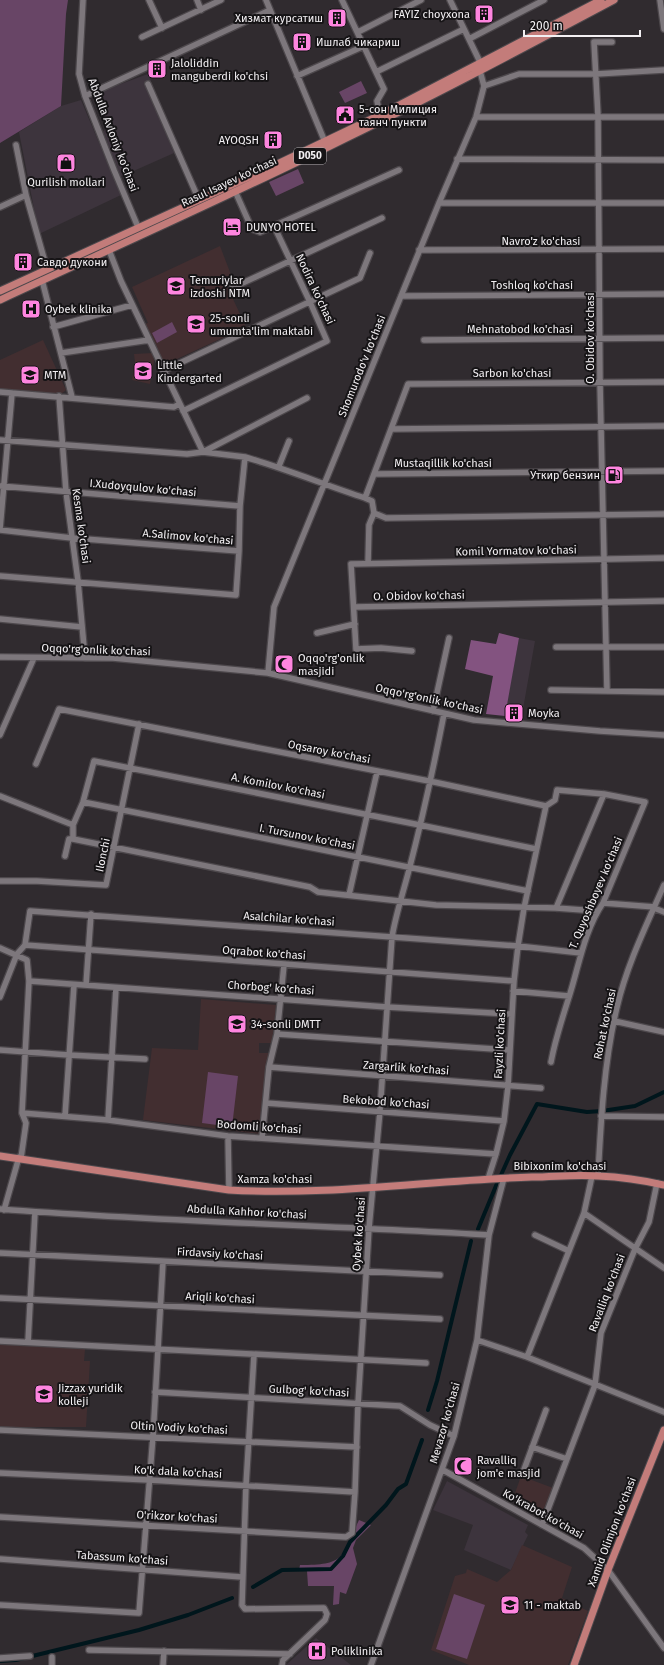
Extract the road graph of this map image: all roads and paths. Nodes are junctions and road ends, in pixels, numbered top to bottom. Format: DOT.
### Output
graph roads {
  1 [pos="83,0"];
  2 [pos="149,0"];
  3 [pos="197,0"];
  4 [pos="221,0"];
  5 [pos="266,0"];
  6 [pos="342,0"];
  7 [pos="421,0"];
  8 [pos="450,0"];
  9 [pos="544,0"];
  10 [pos="601,0"];
  11 [pos="614,0"];
  12 [pos="660,0"];
  13 [pos="201,10"];
  14 [pos="270,10"];
  15 [pos="162,28"];
  16 [pos="464,29"];
  17 [pos="664,30"];
  18 [pos="358,32"];
  19 [pos="142,37"];
  20 [pos="469,39"];
  21 [pos="612,42"];
  22 [pos="364,46"];
  23 [pos="481,67"];
  24 [pos="664,70"];
  25 [pos="376,72"];
  26 [pos="596,74"];
  27 [pos="297,76"];
  28 [pos="148,84"];
  29 [pos="484,86"];
  30 [pos="85,96"];
  31 [pos="380,115"];
  32 [pos="598,116"];
  33 [pos="476,117"];
  34 [pos="664,117"];
  35 [pos="325,142"];
  36 [pos="16,145"];
  37 [pos="457,159"];
  38 [pos="598,160"];
  39 [pos="664,160"];
  40 [pos="399,170"];
  41 [pos="235,191"];
  42 [pos="26,195"];
  43 [pos="199,200"];
  44 [pos="438,203"];
  45 [pos="664,203"];
  46 [pos="599,204"];
  47 [pos="0,207"];
  48 [pos="202,208"];
  49 [pos="382,218"];
  50 [pos="274,226"];
  51 [pos="138,227"];
  52 [pos="664,249"];
  53 [pos="109,250"];
  54 [pos="419,250"];
  55 [pos="600,251"];
  56 [pos="370,253"];
  57 [pos="291,261"];
  58 [pos="47,269"];
  59 [pos="42,280"];
  60 [pos="232,288"];
  61 [pos="0,291"];
  62 [pos="664,294"];
  63 [pos="601,295"];
  64 [pos="401,296"];
  65 [pos="0,300"];
  66 [pos="310,302"];
  67 [pos="132,305"];
  68 [pos="54,327"];
  69 [pos="664,338"];
  70 [pos="600,339"];
  71 [pos="149,340"];
  72 [pos="424,340"];
  73 [pos="60,353"];
  74 [pos="163,371"];
  75 [pos="664,382"];
  76 [pos="600,383"];
  77 [pos="0,392"];
  78 [pos="12,393"];
  79 [pos="59,396"];
  80 [pos="72,398"];
  81 [pos="307,398"];
  82 [pos="179,404"];
  83 [pos="183,411"];
  84 [pos="664,426"];
  85 [pos="602,427"];
  86 [pos="391,429"];
  87 [pos="0,440"];
  88 [pos="8,441"];
  89 [pos="289,441"];
  90 [pos="62,445"];
  91 [pos="203,452"];
  92 [pos="245,457"];
  93 [pos="279,466"];
  94 [pos="664,471"];
  95 [pos="602,472"];
  96 [pos="374,474"];
  97 [pos="325,485"];
  98 [pos="2,486"];
  99 [pos="66,492"];
  100 [pos="365,498"];
  101 [pos="240,506"];
  102 [pos="374,513"];
  103 [pos="664,514"];
  104 [pos="603,515"];
  105 [pos="0,529"];
  106 [pos="72,538"];
  107 [pos="238,551"];
  108 [pos="664,558"];
  109 [pos="604,559"];
  110 [pos="368,563"];
  111 [pos="0,576"];
  112 [pos="78,581"];
  113 [pos="605,602"];
  114 [pos="664,602"];
  115 [pos="354,607"];
  116 [pos="0,619"];
  117 [pos="355,624"];
  118 [pos="82,627"];
  119 [pos="317,633"];
  120 [pos="449,638"];
  121 [pos="556,647"];
  122 [pos="606,647"];
  123 [pos="664,647"];
  124 [pos="412,651"];
  125 [pos="0,657"];
  126 [pos="34,658"];
  127 [pos="85,658"];
  128 [pos="268,672"];
  129 [pos="551,690"];
  130 [pos="607,690"];
  131 [pos="664,692"];
  132 [pos="433,711"];
  133 [pos="444,714"];
  134 [pos="139,724"];
  135 [pos="0,735"];
  136 [pos="664,735"];
  137 [pos="36,764"];
  138 [pos="131,768"];
  139 [pos="377,772"];
  140 [pos="430,781"];
  141 [pos="604,794"];
  142 [pos="0,796"];
  143 [pos="83,802"];
  144 [pos="546,806"];
  145 [pos="122,811"];
  146 [pos="366,814"];
  147 [pos="420,824"];
  148 [pos="73,825"];
  149 [pos="74,839"];
  150 [pos="114,847"];
  151 [pos="536,849"];
  152 [pos="65,856"];
  153 [pos="357,857"];
  154 [pos="410,868"];
  155 [pos="0,881"];
  156 [pos="664,885"];
  157 [pos="528,891"];
  158 [pos="349,895"];
  159 [pos="401,900"];
  160 [pos="603,903"];
  161 [pos="654,907"];
  162 [pos="524,908"];
  163 [pos="556,908"];
  164 [pos="597,911"];
  165 [pos="664,912"];
  166 [pos="91,914"];
  167 [pos="392,937"];
  168 [pos="25,945"];
  169 [pos="518,946"];
  170 [pos="0,948"];
  171 [pos="89,950"];
  172 [pos="581,953"];
  173 [pos="17,954"];
  174 [pos="284,965"];
  175 [pos="390,972"];
  176 [pos="29,981"];
  177 [pos="514,981"];
  178 [pos="74,985"];
  179 [pos="86,985"];
  180 [pos="116,988"];
  181 [pos="513,991"];
  182 [pos="569,996"];
  183 [pos="0,997"];
  184 [pos="280,999"];
  185 [pos="387,1007"];
  186 [pos="512,1014"];
  187 [pos="614,1021"];
  188 [pos="664,1032"];
  189 [pos="276,1034"];
  190 [pos="384,1042"];
  191 [pos="0,1050"];
  192 [pos="509,1050"];
  193 [pos="24,1052"];
  194 [pos="69,1055"];
  195 [pos="112,1057"];
  196 [pos="145,1059"];
  197 [pos="551,1062"];
  198 [pos="269,1067"];
  199 [pos="382,1076"];
  200 [pos="508,1086"];
  201 [pos="542,1088"];
  202 [pos="266,1103"];
  203 [pos="380,1111"];
  204 [pos="22,1113"];
  205 [pos="65,1116"];
  206 [pos="602,1116"];
  207 [pos="664,1117"];
  208 [pos="108,1120"];
  209 [pos="504,1121"];
  210 [pos="228,1136"];
  211 [pos="262,1138"];
  212 [pos="377,1146"];
  213 [pos="496,1154"];
  214 [pos="0,1156"];
  215 [pos="20,1157"];
  216 [pos="595,1176"];
  217 [pos="504,1178"];
  218 [pos="488,1179"];
  219 [pos="661,1184"];
  220 [pos="373,1187"];
  221 [pos="229,1190"];
  222 [pos="2,1209"];
  223 [pos="35,1212"];
  224 [pos="584,1213"];
  225 [pos="369,1228"];
  226 [pos="489,1235"];
  227 [pos="535,1235"];
  228 [pos="635,1249"];
  229 [pos="569,1251"];
  230 [pos="0,1253"];
  231 [pos="32,1255"];
  232 [pos="163,1262"];
  233 [pos="664,1268"];
  234 [pos="367,1271"];
  235 [pos="440,1275"];
  236 [pos="0,1298"];
  237 [pos="30,1300"];
  238 [pos="162,1306"];
  239 [pos="364,1316"];
  240 [pos="440,1319"];
  241 [pos="477,1340"];
  242 [pos="0,1341"];
  243 [pos="28,1342"];
  244 [pos="158,1349"];
  245 [pos="254,1355"];
  246 [pos="527,1357"];
  247 [pos="361,1360"];
  248 [pos="426,1363"];
  249 [pos="595,1385"];
  250 [pos="155,1392"];
  251 [pos="251,1398"];
  252 [pos="358,1404"];
  253 [pos="546,1410"];
  254 [pos="664,1412"];
  255 [pos="0,1430"];
  256 [pos="664,1430"];
  257 [pos="153,1436"];
  258 [pos="454,1436"];
  259 [pos="248,1442"];
  260 [pos="357,1447"];
  261 [pos="532,1447"];
  262 [pos="567,1459"];
  263 [pos="443,1470"];
  264 [pos="0,1473"];
  265 [pos="522,1475"];
  266 [pos="149,1480"];
  267 [pos="246,1485"];
  268 [pos="355,1492"];
  269 [pos="0,1516"];
  270 [pos="145,1525"];
  271 [pos="542,1525"];
  272 [pos="244,1531"];
  273 [pos="352,1533"];
  274 [pos="0,1559"];
  275 [pos="142,1569"];
  276 [pos="608,1570"];
  277 [pos="242,1577"];
  278 [pos="0,1605"];
  279 [pos="664,1636"];
  280 [pos="658,1640"];
  281 [pos="664,1648"];
  282 [pos="89,1650"];
  283 [pos="164,1651"];
  284 [pos="290,1654"];
  285 [pos="30,1656"];
  286 [pos="52,1657"];
  287 [pos="0,1658"];
  288 [pos="52,1665"];
  289 [pos="163,1665"];
  290 [pos="282,1665"];
  291 [pos="371,1665"];
  292 [pos="574,1665"];
  1 -- 30 [label="street, Abdulla Avloniy ko'chasi"];
  2 -- 15 [label="street"];
  3 -- 13 [label="street"];
  4 -- 13 [label="street"];
  5 -- 14 [label="street"];
  6 -- 18 [label="street"];
  7 -- 18 [label="street"];
  8 -- 16 [label="street, Shomurodo'v ko'chasi"];
  9 -- 20 [label="street"];
  10 -- 23 [label="main road, Rasul Isayev ko'chasi / D050"];
  11 -- 23 [label="main road, Rasul Isayev ko'chasi / D050"];
  12 -- 17 [label="street"];
  13 -- 15 [label="street"];
  14 -- 27 [label="street"];
  14 -- 30 [label="street"];
  15 -- 19 [label="street"];
  16 -- 20 [label="street, Shomurodo'v ko'chasi"];
  16 -- 25 [label="street"];
  18 -- 22 [label="street"];
  20 -- 23 [label="street, Shomurodo'v ko'chasi"];
  21 -- 26 [label="street, O. Obidov ko'chasi"];
  22 -- 25 [label="street"];
  22 -- 27 [label="street"];
  23 -- 29 [label="street, Shomurodo'v ko'chasi"];
  23 -- 31 [label="main road, Rasul Isayev ko'chasi / D050"];
  23 -- 41 [label="main road, Rasul Isayev ko'chasi / D050"];
  24 -- 26 [label="street"];
  25 -- 31 [label="street"];
  26 -- 29 [label="street"];
  26 -- 32 [label="street, O. Obidov ko'chasi"];
  27 -- 35 [label="street"];
  28 -- 43 [label="street"];
  29 -- 33 [label="street, Shomurodo'v ko'chasi"];
  30 -- 51 [label="street, Abdulla Avloniy ko'chasi"];
  31 -- 35 [label="main road, Rasul Isayev ko'chasi / D050"];
  32 -- 33 [label="street"];
  32 -- 34 [label="street"];
  32 -- 38 [label="street, O. Obidov ko'chasi"];
  33 -- 37 [label="street, Shomurodo'v ko'chasi"];
  35 -- 43 [label="main road, Rasul Isayev ko'chasi / D050"];
  36 -- 42 [label="street"];
  37 -- 38 [label="street"];
  37 -- 44 [label="street, Shomurodo'v ko'chasi"];
  38 -- 39 [label="street"];
  38 -- 46 [label="street, O. Obidov ko'chasi"];
  40 -- 50 [label="street"];
  41 -- 48 [label="main road, Rasul Isayev ko'chasi / D050"];
  41 -- 50 [label="street"];
  42 -- 47 [label="street"];
  42 -- 58 [label="street"];
  43 -- 48 [label="main road"];
  43 -- 51 [label="main road, Rasul Isayev ko'chasi / D050"];
  44 -- 46 [label="street"];
  44 -- 54 [label="street, Shomurodo'v ko'chasi"];
  45 -- 46 [label="street"];
  46 -- 55 [label="street, O. Obidov ko'chasi"];
  48 -- 53 [label="main road, Rasul Isayev ko'chasi / D050"];
  49 -- 57 [label="street"];
  50 -- 57 [label="street, Nodira ko'chasi"];
  51 -- 58 [label="main road, Rasul Isayev ko'chasi / D050"];
  52 -- 55 [label="street, Navro'z ko'chasi"];
  53 -- 59 [label="main road, Rasul Isayev ko'chasi / D050"];
  53 -- 67 [label="street"];
  54 -- 55 [label="street, Navro'z ko'chasi"];
  54 -- 64 [label="street, Shomurodo'v ko'chasi"];
  55 -- 63 [label="street, O. Obidov ko'chasi"];
  56 -- 66 [label="street"];
  57 -- 60 [label="street"];
  57 -- 66 [label="street, Nodira ko'chasi"];
  58 -- 61 [label="main road, Rasul Isayev ko'chasi / D050"];
  59 -- 65 [label="main road, Rasul Isayev ko'chasi / D050"];
  59 -- 68 [label="street"];
  62 -- 63 [label="street, Toshloq ko'chasi"];
  63 -- 64 [label="street, Toshloq ko'chasi"];
  63 -- 70 [label="street, O. Obidov ko'chasi"];
  64 -- 97 [label="street, Shomurodo'v ko'chasi"];
  66 -- 74 [label="street"];
  66 -- 83 [label="street, Nodira ko'chasi"];
  67 -- 68 [label="street"];
  67 -- 71 [label="street"];
  68 -- 73 [label="street"];
  69 -- 70 [label="street, Mehnatobod ko'chasi"];
  70 -- 72 [label="street, Mehnatobod ko'chasi"];
  70 -- 76 [label="street, O. Obidov ko'chasi"];
  71 -- 73 [label="street"];
  71 -- 74 [label="street"];
  73 -- 80 [label="street"];
  74 -- 82 [label="street"];
  75 -- 76 [label="street, Sarbon ko'chasi"];
  76 -- 85 [label="street, O. Obidov ko'chasi"];
  76 -- 86 [label="street, Sarbon ko'chasi"];
  77 -- 78 [label="street"];
  78 -- 79 [label="street"];
  78 -- 88 [label="street, A.Salimov ko'chasi"];
  79 -- 80 [label="street"];
  79 -- 90 [label="street, Kesma ko'chasi"];
  80 -- 82 [label="street"];
  81 -- 91 [label="street"];
  82 -- 83 [label="street"];
  83 -- 91 [label="street"];
  84 -- 85 [label="street"];
  85 -- 86 [label="street"];
  85 -- 95 [label="street, O. Obidov ko'chasi"];
  86 -- 96 [label="street, Sarbon ko'chasi"];
  87 -- 88 [label="street"];
  88 -- 90 [label="street"];
  88 -- 98 [label="street, A.Salimov ko'chasi"];
  89 -- 93 [label="street"];
  90 -- 91 [label="street"];
  90 -- 99 [label="street, Kesma ko'chasi"];
  91 -- 92 [label="street"];
  92 -- 93 [label="street"];
  92 -- 101 [label="street"];
  93 -- 97 [label="street"];
  94 -- 95 [label="street, Mustaqillik ko'chasi"];
  95 -- 96 [label="street, Mustaqillik ko'chasi"];
  95 -- 104 [label="street, O. Obidov ko'chasi"];
  96 -- 100 [label="street"];
  97 -- 100 [label="street"];
  97 -- 128 [label="street, Shomurodo'v ko'chasi"];
  98 -- 99 [label="street, I.Xudoyqulov ko'chasi"];
  98 -- 105 [label="street, A.Salimov ko'chasi"];
  99 -- 101 [label="street, I.Xudoyqulov ko'chasi"];
  99 -- 106 [label="street, Kesma ko'chasi"];
  100 -- 102 [label="street"];
  101 -- 107 [label="street"];
  102 -- 104 [label="street"];
  102 -- 110 [label="street"];
  103 -- 104 [label="street"];
  104 -- 109 [label="street, O. Obidov ko'chasi"];
  105 -- 106 [label="street, A.Salimov ko'chasi"];
  106 -- 107 [label="street, A.Salimov ko'chasi"];
  106 -- 112 [label="street, Kesma ko'chasi"];
  107 -- 112 [label="street, A.Salimov ko'chasi"];
  108 -- 109 [label="street, Komil Yormatov ko'chasi"];
  109 -- 110 [label="street, Komil Yormatov ko'chasi"];
  109 -- 113 [label="street, O. Obidov ko'chasi"];
  110 -- 115 [label="street, Komil Yormatov ko'chasi"];
  111 -- 112 [label="street, A.Salimov ko'chasi"];
  112 -- 118 [label="street, Kesma ko'chasi"];
  113 -- 114 [label="street, O. Obidov ko'chasi"];
  113 -- 115 [label="street, O. Obidov ko'chasi"];
  113 -- 122 [label="street"];
  115 -- 117 [label="street"];
  116 -- 118 [label="street"];
  117 -- 119 [label="street"];
  117 -- 124 [label="street"];
  118 -- 127 [label="street, Kesma ko'chasi"];
  120 -- 132 [label="street"];
  121 -- 122 [label="street"];
  122 -- 123 [label="street"];
  122 -- 130 [label="street"];
  125 -- 126 [label="street, Oqqo'rg'onlik ko'chasi"];
  126 -- 127 [label="street, Oqqo'rg'onlik ko'chasi"];
  126 -- 135 [label="street"];
  127 -- 128 [label="street, Oqqo'rg'onlik ko'chasi"];
  128 -- 132 [label="street, Oqqo'rg'onlik ko'chasi"];
  129 -- 130 [label="street"];
  130 -- 131 [label="street"];
  132 -- 133 [label="street, Oqqo'rg'onlik ko'chasi"];
  133 -- 136 [label="street, Oqqo'rg'onlik ko'chasi"];
  133 -- 140 [label="street, Oybek ko'chasi"];
  134 -- 137 [label="street, Oqsaroy ko'chasi"];
  134 -- 138 [label="street, Ilonchi"];
  134 -- 139 [label="street, Oqsaroy ko'chasi"];
  138 -- 143 [label="street, A. Komilov ko'chasi"];
  138 -- 145 [label="street, Ilonchi"];
  138 -- 146 [label="street, A. Komilov ko'chasi"];
  139 -- 140 [label="street, Oqsaroy ko'chasi"];
  139 -- 146 [label="street"];
  140 -- 144 [label="street, Oqsaroy ko'chasi"];
  140 -- 147 [label="street, Oybek ko'chasi"];
  141 -- 144 [label="street"];
  141 -- 160 [label="street, T. Quyoshboyev ko'chasi"];
  141 -- 163 [label="street"];
  142 -- 148 [label="street"];
  143 -- 145 [label="street, I. Tursunov ko'chasi"];
  143 -- 148 [label="street, A. Komilov ko'chasi"];
  144 -- 151 [label="street, Fayzli ko'chasi"];
  145 -- 150 [label="street, Ilonchi"];
  145 -- 153 [label="street, I. Tursunov ko'chasi"];
  146 -- 147 [label="street, A. Komilov ko'chasi"];
  146 -- 153 [label="street"];
  147 -- 151 [label="street, A. Komilov ko'chasi"];
  147 -- 154 [label="street, Oybek ko'chasi"];
  148 -- 149 [label="street, A. Komilov ko'chasi"];
  149 -- 150 [label="street"];
  149 -- 152 [label="street"];
  150 -- 155 [label="street, Ilonchi"];
  150 -- 158 [label="street"];
  151 -- 157 [label="street, Fayzli ko'chasi"];
  153 -- 154 [label="street, I. Tursunov ko'chasi"];
  153 -- 158 [label="street"];
  154 -- 157 [label="street, I. Tursunov ko'chasi"];
  154 -- 159 [label="street, Oybek ko'chasi"];
  156 -- 161 [label="street, Rohat ko'chasi"];
  157 -- 162 [label="street, Fayzli ko'chasi"];
  158 -- 159 [label="street"];
  159 -- 162 [label="street"];
  159 -- 167 [label="street, Oybek ko'chasi"];
  160 -- 161 [label="street"];
  160 -- 164 [label="street, T. Quyoshboyev ko'chasi"];
  161 -- 165 [label="street"];
  161 -- 187 [label="street, Rohat ko'chasi"];
  162 -- 163 [label="street"];
  162 -- 169 [label="street, Fayzli ko'chasi"];
  163 -- 164 [label="street"];
  164 -- 172 [label="street, T. Quyoshboyev ko'chasi"];
  166 -- 167 [label="street, Asalchilar ko'chasi"];
  166 -- 168 [label="street, Asalchilar ko'chasi"];
  166 -- 171 [label="street"];
  167 -- 169 [label="street, Asalchilar ko'chasi"];
  167 -- 175 [label="street, Oybek ko'chasi"];
  168 -- 171 [label="street, Oqrabot ko'chasi"];
  168 -- 173 [label="street"];
  169 -- 172 [label="street, Asalchilar ko'chasi"];
  169 -- 177 [label="street, Fayzli ko'chasi"];
  170 -- 173 [label="street"];
  171 -- 174 [label="street, Oqrabot ko'chasi"];
  171 -- 179 [label="street"];
  172 -- 182 [label="street, T. Quyoshboyev ko'chasi"];
  173 -- 176 [label="street"];
  173 -- 183 [label="street"];
  174 -- 175 [label="street, Oqrabot ko'chasi"];
  174 -- 184 [label="street"];
  175 -- 177 [label="street, Oqrabot ko'chasi"];
  175 -- 185 [label="street, Oybek ko'chasi"];
  176 -- 178 [label="street, Chorbog' ko'chasi"];
  176 -- 193 [label="street"];
  177 -- 181 [label="street, Fayzli ko'chasi"];
  178 -- 179 [label="street, Chorbog' ko'chasi"];
  178 -- 194 [label="street"];
  179 -- 180 [label="street, Chorbog' ko'chasi"];
  180 -- 184 [label="street, Chorbog' ko'chasi"];
  180 -- 195 [label="street"];
  181 -- 182 [label="street"];
  181 -- 186 [label="street, Fayzli ko'chasi"];
  182 -- 197 [label="street, T. Quyoshboyev ko'chasi"];
  184 -- 185 [label="street, Chorbog' ko'chasi"];
  184 -- 189 [label="street"];
  185 -- 186 [label="street, Chorbog' ko'chasi"];
  185 -- 190 [label="street, Oybek ko'chasi"];
  186 -- 192 [label="street, Fayzli ko'chasi"];
  187 -- 188 [label="street"];
  187 -- 206 [label="street, Rohat ko'chasi"];
  189 -- 190 [label="street"];
  189 -- 198 [label="street"];
  190 -- 192 [label="street"];
  190 -- 199 [label="street, Oybek ko'chasi"];
  191 -- 193 [label="street"];
  192 -- 200 [label="street, Fayzli ko'chasi"];
  193 -- 194 [label="street"];
  193 -- 204 [label="street"];
  194 -- 195 [label="street"];
  194 -- 205 [label="street"];
  195 -- 196 [label="street"];
  195 -- 208 [label="street"];
  198 -- 199 [label="street, Zargarlik ko'chasi"];
  198 -- 202 [label="street"];
  199 -- 200 [label="street, Zargarlik ko'chasi"];
  199 -- 203 [label="street, Oybek ko'chasi"];
  200 -- 201 [label="street, Zargarlik ko'chasi"];
  200 -- 209 [label="street, Fayzli ko'chasi"];
  202 -- 203 [label="street, Bekobod ko'chasi"];
  202 -- 211 [label="street"];
  203 -- 209 [label="street, Bekobod ko'chasi"];
  203 -- 212 [label="street, Oybek ko'chasi"];
  204 -- 205 [label="street, Bodomli ko'chasi"];
  204 -- 215 [label="street"];
  205 -- 208 [label="street, Bodomli ko'chasi"];
  206 -- 207 [label="street"];
  206 -- 216 [label="street, Rohat ko'chasi"];
  208 -- 210 [label="street, Bodomli ko'chasi"];
  209 -- 213 [label="street, Fayzli ko'chasi"];
  210 -- 211 [label="street, Bodomli ko'chasi"];
  210 -- 221 [label="street"];
  211 -- 212 [label="street, Bodomli ko'chasi"];
  212 -- 213 [label="street, Bodomli ko'chasi"];
  212 -- 220 [label="street, Oybek ko'chasi"];
  213 -- 218 [label="street, Fayzli ko'chasi"];
  214 -- 215 [label="main road, Xamza ko'chasi"];
  215 -- 221 [label="main road, Xamza ko'chasi"];
  215 -- 222 [label="street"];
  216 -- 217 [label="main road, Bibixonim ko'chasi"];
  216 -- 219 [label="main road, Bibixonim ko'chasi"];
  216 -- 224 [label="street, Rohat ko'chasi"];
  217 -- 218 [label="main road, Xamza ko'chasi"];
  217 -- 226 [label="street, Mevazor ko'chasi"];
  218 -- 220 [label="main road, Xamza ko'chasi"];
  219 -- 228 [label="street, Ravalliq ko'chasi"];
  220 -- 221 [label="main road, Xamza ko'chasi"];
  220 -- 225 [label="street, Oybek ko'chasi"];
  222 -- 223 [label="street, Abdulla Kahhor ko'chasi"];
  223 -- 225 [label="street, Abdulla Kahhor ko'chasi"];
  223 -- 231 [label="street"];
  224 -- 228 [label="street"];
  224 -- 229 [label="street, Rohat ko'chasi"];
  225 -- 226 [label="street, Abdulla Kahhor ko'chasi"];
  225 -- 234 [label="street, Oybek ko'chasi"];
  226 -- 241 [label="street, Mevazor ko'chasi"];
  227 -- 229 [label="street"];
  228 -- 233 [label="street"];
  228 -- 249 [label="street, Ravalliq ko'chasi"];
  229 -- 246 [label="street, Rohat ko'chasi"];
  230 -- 231 [label="street, Firdavsiy ko'chasi"];
  231 -- 232 [label="street, Firdavsiy ko'chasi"];
  231 -- 237 [label="street"];
  232 -- 234 [label="street, Firdavsiy ko'chasi"];
  232 -- 238 [label="street"];
  234 -- 235 [label="street, Firdavsiy ko'chasi"];
  234 -- 239 [label="street, Oybek ko'chasi"];
  236 -- 237 [label="street, Ariqli ko'chasi"];
  237 -- 238 [label="street, Ariqli ko'chasi"];
  237 -- 243 [label="street"];
  238 -- 239 [label="street, Ariqli ko'chasi"];
  238 -- 244 [label="street"];
  239 -- 240 [label="street, Ariqli ko'chasi"];
  239 -- 247 [label="street, Oybek ko'chasi"];
  241 -- 246 [label="street"];
  241 -- 258 [label="street, Mevazor ko'chasi"];
  242 -- 243 [label="street"];
  243 -- 244 [label="street"];
  244 -- 245 [label="street"];
  244 -- 250 [label="street"];
  245 -- 247 [label="street"];
  245 -- 251 [label="street"];
  246 -- 249 [label="street"];
  247 -- 248 [label="street"];
  247 -- 252 [label="street, Oybek ko'chasi"];
  249 -- 254 [label="street"];
  249 -- 262 [label="street, Ravalliq ko'chasi"];
  250 -- 251 [label="street, Gulbog' ko'chasi"];
  250 -- 257 [label="street"];
  251 -- 252 [label="street, Gulbog' ko'chasi"];
  251 -- 259 [label="street"];
  252 -- 258 [label="street, Gulbog' ko'chasi"];
  252 -- 260 [label="street, Oybek ko'chasi"];
  253 -- 261 [label="street"];
  255 -- 257 [label="street, Oltin Vodiy ko'chasi"];
  256 -- 276 [label="main road, Xamid Olimjon ko'chasi"];
  257 -- 259 [label="street, Oltin Vodiy ko'chasi"];
  257 -- 266 [label="street"];
  258 -- 263 [label="street, Mevazor ko'chasi"];
  259 -- 260 [label="street, Oltin Vodiy ko'chasi"];
  259 -- 267 [label="street"];
  260 -- 268 [label="street, Oybek ko'chasi"];
  261 -- 262 [label="street"];
  261 -- 265 [label="street"];
  262 -- 271 [label="street, Ravalliq ko'chasi"];
  263 -- 271 [label="street, Ko'krabot ko'chasi"];
  263 -- 291 [label="street, Mevazor ko'chasi"];
  264 -- 266 [label="street, Ko'k dala ko'chasi"];
  266 -- 267 [label="street, Ko'k dala ko'chasi"];
  266 -- 270 [label="street"];
  267 -- 268 [label="street, Ko'k dala ko'chasi"];
  267 -- 272 [label="street"];
  268 -- 273 [label="street, Oybek ko'chasi"];
  269 -- 270 [label="street, O'rikzor ko'chasi"];
  270 -- 272 [label="street, O'rikzor ko'chasi"];
  270 -- 275 [label="street"];
  271 -- 276 [label="street, Ko'krabot ko'chasi"];
  272 -- 273 [label="street, O'rikzor ko'chasi"];
  272 -- 277 [label="street"];
  274 -- 275 [label="street, Tabassum ko'chasi"];
  275 -- 277 [label="street, Tabassum ko'chasi"];
  275 -- 278 [label="street"];
  276 -- 280 [label="street, Ko'krabot ko'chasi"];
  276 -- 292 [label="main road, Xamid Olimjon ko'chasi"];
  277 -- 284 [label="street"];
  279 -- 280 [label="street"];
  280 -- 281 [label="street, Ko'krabot ko'chasi"];
  282 -- 283 [label="street"];
  283 -- 284 [label="street"];
  283 -- 289 [label="street"];
  284 -- 290 [label="street"];
  285 -- 287 [label="street"];
  286 -- 288 [label="street"];
}
